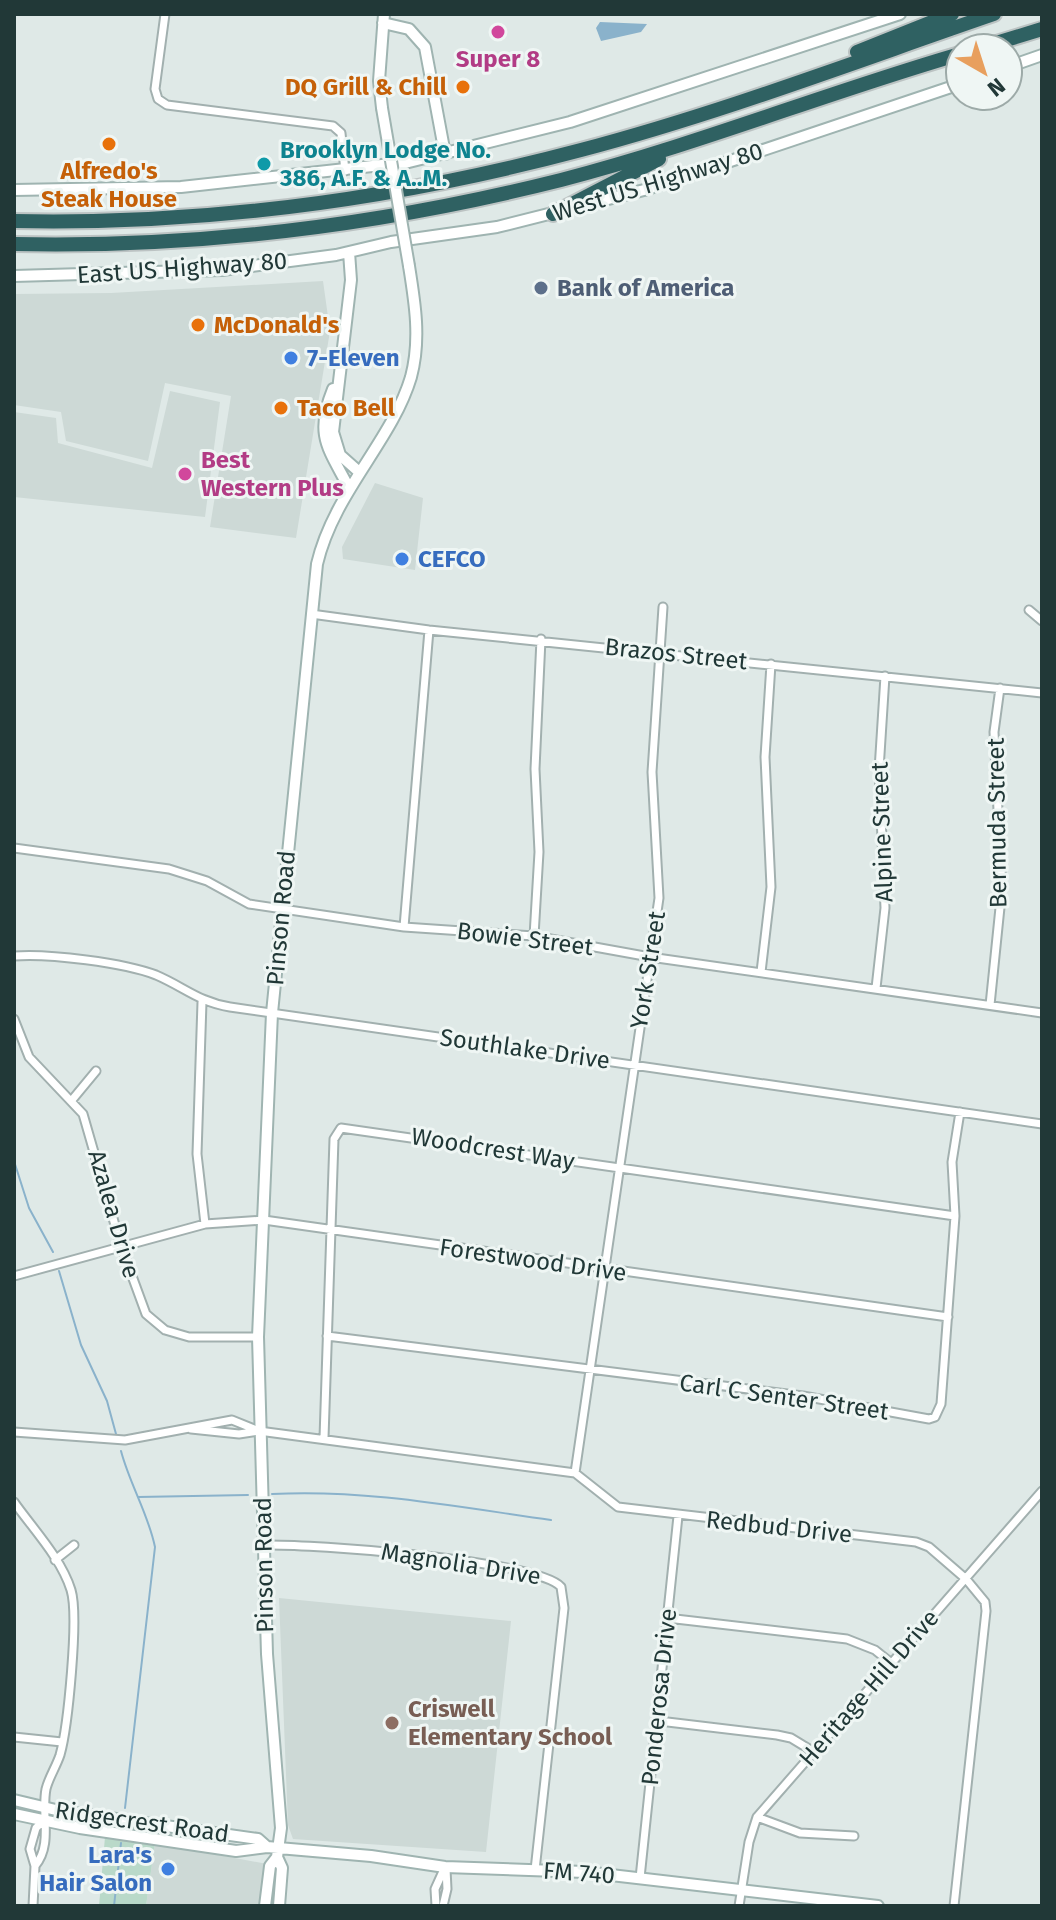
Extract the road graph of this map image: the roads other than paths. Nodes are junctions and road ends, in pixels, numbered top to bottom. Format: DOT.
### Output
graph roads {
  1 [pos="165,14"];
  2 [pos="900,14"];
  3 [pos="952,14"];
  4 [pos="994,14"];
  5 [pos="384,19"];
  6 [pos="944,59"];
  7 [pos="944,89"];
  8 [pos="746,98"];
  9 [pos="734,127"];
  10 [pos="445,154"];
  11 [pos="345,171"];
  12 [pos="14,190"];
  13 [pos="553,214"];
  14 [pos="14,221"];
  15 [pos="14,244"];
  16 [pos="349,252"];
  17 [pos="14,276"];
  18 [pos="339,376"];
  19 [pos="358,471"];
  20 [pos="349,488"];
  21 [pos="663,607"];
  22 [pos="1029,610"];
  23 [pos="311,614"];
  24 [pos="1042,621"];
  25 [pos="429,630"];
  26 [pos="541,639"];
  27 [pos="658,651"];
  28 [pos="771,664"];
  29 [pos="885,676"];
  30 [pos="1000,688"];
  31 [pos="1042,693"];
  32 [pos="14,848"];
  33 [pos="281,907"];
  34 [pos="404,927"];
  35 [pos="534,936"];
  36 [pos="14,956"];
  37 [pos="650,957"];
  38 [pos="761,972"];
  39 [pos="876,988"];
  40 [pos="202,1002"];
  41 [pos="990,1005"];
  42 [pos="272,1013"];
  43 [pos="1042,1013"];
  44 [pos="14,1019"];
  45 [pos="633,1065"];
  46 [pos="96,1071"];
  47 [pos="72,1100"];
  48 [pos="960,1112"];
  49 [pos="1042,1124"];
  50 [pos="617,1168"];
  51 [pos="955,1216"];
  52 [pos="264,1220"];
  53 [pos="205,1224"];
  54 [pos="329,1230"];
  55 [pos="121,1246"];
  56 [pos="604,1269"];
  57 [pos="14,1276"];
  58 [pos="948,1317"];
  59 [pos="327,1336"];
  60 [pos="258,1337"];
  61 [pos="589,1370"];
  62 [pos="191,1429"];
  63 [pos="259,1431"];
  64 [pos="14,1432"];
  65 [pos="324,1438"];
  66 [pos="575,1473"];
  67 [pos="1042,1491"];
  68 [pos="14,1502"];
  69 [pos="678,1516"];
  70 [pos="74,1545"];
  71 [pos="265,1545"];
  72 [pos="55,1560"];
  73 [pos="966,1579"];
  74 [pos="667,1618"];
  75 [pos="890,1662"];
  76 [pos="659,1721"];
  77 [pos="14,1737"];
  78 [pos="62,1742"];
  79 [pos="814,1752"];
  80 [pos="14,1800"];
  81 [pos="44,1808"];
  82 [pos="14,1814"];
  83 [pos="757,1817"];
  84 [pos="43,1821"];
  85 [pos="854,1836"];
  86 [pos="274,1851"];
  87 [pos="35,1866"];
  88 [pos="445,1867"];
  89 [pos="535,1870"];
  90 [pos="640,1878"];
  91 [pos="741,1890"];
  92 [pos="33,1906"];
  93 [pos="265,1906"];
  94 [pos="279,1906"];
  95 [pos="436,1906"];
  96 [pos="443,1906"];
  97 [pos="739,1906"];
  98 [pos="878,1906"];
  99 [pos="954,1906"];
  1 -- 11 [label="street"];
  2 -- 10 [label="main road"];
  3 -- 8 [label="highway"];
  4 -- 8 [label="highway"];
  5 -- 10 [label="main road"];
  5 -- 19 [label="main road, Pinson Road, bridge"];
  6 -- 9 [label="highway"];
  7 -- 13 [label="main road, West US Highway 80"];
  8 -- 14 [label="highway"];
  9 -- 13 [label="highway"];
  9 -- 15 [label="highway"];
  10 -- 11 [label="main road"];
  11 -- 12 [label="main road"];
  13 -- 16 [label="main road, West US Highway 80"];
  16 -- 17 [label="main road, East US Highway 80"];
  16 -- 18 [label="main road"];
  18 -- 19 [label="main road"];
  18 -- 20 [label="main road"];
  19 -- 20 [label="main road, Pinson Road"];
  20 -- 23 [label="main road, Pinson Road"];
  21 -- 27 [label="street, York Street"];
  22 -- 24 [label="street"];
  23 -- 25 [label="street, Brazos Street"];
  23 -- 33 [label="main road, Pinson Road"];
  25 -- 26 [label="street, Brazos Street"];
  25 -- 34 [label="street"];
  26 -- 27 [label="street, Brazos Street"];
  26 -- 35 [label="street"];
  27 -- 28 [label="street, Brazos Street"];
  27 -- 37 [label="street, York Street"];
  28 -- 29 [label="street, Brazos Street"];
  28 -- 38 [label="street"];
  29 -- 30 [label="street, Brazos Street"];
  29 -- 39 [label="street, Alpine Street"];
  30 -- 31 [label="street, Brazos Street"];
  30 -- 41 [label="street, Bermuda Street"];
  32 -- 33 [label="street, Bowie Street"];
  33 -- 34 [label="street, Bowie Street"];
  33 -- 42 [label="main road, Pinson Road"];
  34 -- 35 [label="street, Bowie Street"];
  35 -- 37 [label="street, Bowie Street"];
  36 -- 40 [label="street, Southlake Drive"];
  37 -- 38 [label="street, Bowie Street"];
  37 -- 45 [label="street, York Street"];
  38 -- 39 [label="street, Bowie Street"];
  39 -- 41 [label="street, Bowie Street"];
  40 -- 42 [label="street, Southlake Drive"];
  40 -- 53 [label="street"];
  41 -- 43 [label="street, Bowie Street"];
  42 -- 45 [label="street, Southlake Drive"];
  42 -- 52 [label="main road, Pinson Road"];
  44 -- 47 [label="street, Azalea Drive"];
  45 -- 48 [label="street, Southlake Drive"];
  45 -- 50 [label="street, York Street"];
  46 -- 47 [label="street"];
  47 -- 55 [label="street, Azalea Drive"];
  48 -- 49 [label="street, Southlake Drive"];
  48 -- 51 [label="street, Carl C Senter Street"];
  50 -- 51 [label="street, Woodcrest Way"];
  50 -- 54 [label="street, Woodcrest Way"];
  50 -- 56 [label="street, York Street"];
  51 -- 58 [label="street, Carl C Senter Street"];
  52 -- 53 [label="street, Forestwood Drive"];
  52 -- 54 [label="street, Forestwood Drive"];
  52 -- 60 [label="main road, Pinson Road"];
  53 -- 55 [label="street, Forestwood Drive"];
  54 -- 56 [label="street, Forestwood Drive"];
  54 -- 59 [label="street, Woodcrest Way"];
  55 -- 57 [label="street, Forestwood Drive"];
  55 -- 60 [label="street, Azalea Drive"];
  56 -- 58 [label="street, Forestwood Drive"];
  56 -- 61 [label="street, York Street"];
  58 -- 61 [label="street, Carl C Senter Street"];
  59 -- 61 [label="street, Carl C Senter Street"];
  59 -- 65 [label="street, Woodcrest Way"];
  60 -- 63 [label="main road, Pinson Road"];
  61 -- 66 [label="street, York Street"];
  62 -- 63 [label="street"];
  62 -- 63 [label="street"];
  62 -- 64 [label="street"];
  63 -- 65 [label="street"];
  63 -- 71 [label="main road, Pinson Road"];
  65 -- 66 [label="street"];
  66 -- 69 [label="street, Redbud Drive"];
  67 -- 73 [label="street, Heritage Hill Drive"];
  68 -- 72 [label="street"];
  69 -- 73 [label="street, Redbud Drive"];
  69 -- 74 [label="street, Ponderosa Drive"];
  70 -- 72 [label="street"];
  71 -- 86 [label="main road, Pinson Road"];
  71 -- 89 [label="street, Magnolia Drive"];
  72 -- 78 [label="street"];
  73 -- 75 [label="street, Heritage Hill Drive"];
  73 -- 99 [label="street, Redbud Drive"];
  74 -- 75 [label="street"];
  74 -- 76 [label="street, Ponderosa Drive"];
  75 -- 79 [label="street, Heritage Hill Drive"];
  76 -- 79 [label="street"];
  76 -- 90 [label="street, Ponderosa Drive"];
  77 -- 78 [label="street"];
  78 -- 81 [label="street"];
  79 -- 83 [label="street, Heritage Hill Drive"];
  80 -- 81 [label="main road, Ridgecrest Road"];
  81 -- 84 [label="street"];
  81 -- 86 [label="main road, Ridgecrest Road"];
  82 -- 84 [label="main road, Ridgecrest Road"];
  83 -- 85 [label="street"];
  83 -- 91 [label="street, Heritage Hill Drive"];
  84 -- 86 [label="main road, Ridgecrest Road"];
  84 -- 87 [label="street"];
  84 -- 87 [label="street"];
  86 -- 88 [label="main road, FM 740 / FM 740"];
  86 -- 93 [label="main road"];
  86 -- 94 [label="main road"];
  87 -- 92 [label="street"];
  88 -- 89 [label="main road, FM 740 / FM 740"];
  88 -- 95 [label="street"];
  88 -- 96 [label="street"];
  89 -- 90 [label="main road, FM 740 / FM 740"];
  90 -- 91 [label="main road, FM 740 / FM 740"];
  91 -- 97 [label="street, Heritage Hill Drive"];
  91 -- 98 [label="main road, FM 740 / FM 740"];
}
